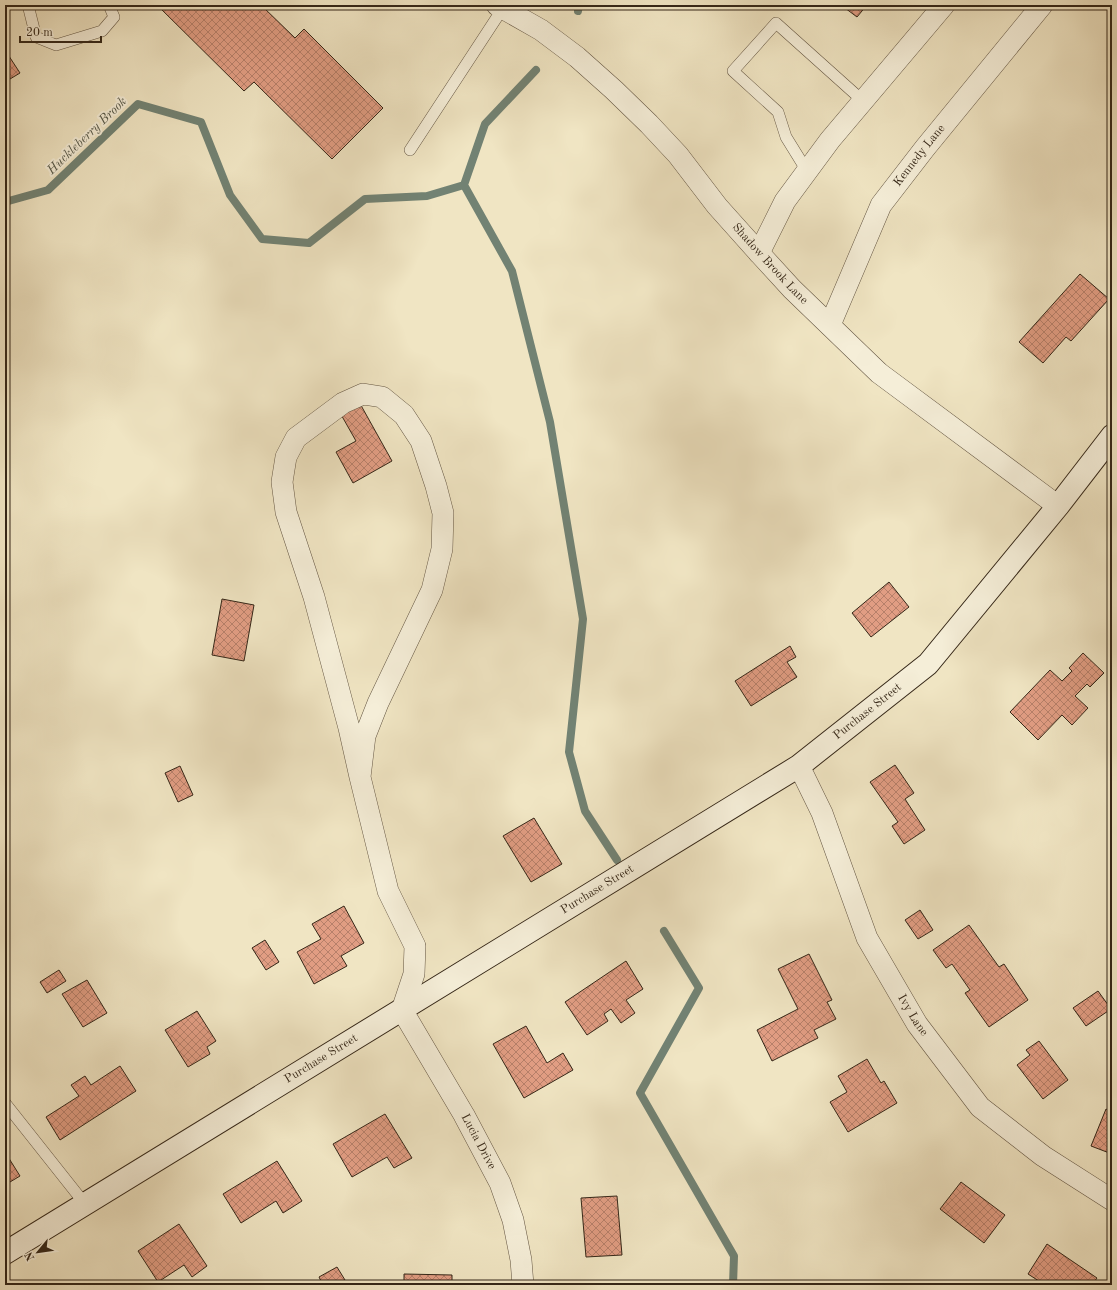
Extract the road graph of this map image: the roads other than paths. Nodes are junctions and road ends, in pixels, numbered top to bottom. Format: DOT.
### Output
graph roads {
  1 [pos="28,5"];
  2 [pos="109,5"];
  3 [pos="944,5"];
  4 [pos="1042,5"];
  5 [pos="500,7"];
  6 [pos="863,101"];
  7 [pos="410,150"];
  8 [pos="807,171"];
  9 [pos="759,253"];
  10 [pos="830,325"];
  11 [pos="1112,436"];
  12 [pos="1058,506"];
  13 [pos="799,766"];
  14 [pos="360,778"];
  15 [pos="402,1010"];
  16 [pos="5,1103"];
  17 [pos="1112,1200"];
  18 [pos="85,1204"];
  19 [pos="5,1253"];
  20 [pos="523,1285"];
  1 -- 2 [label="lane"];
  3 -- 6 [label="street"];
  4 -- 10 [label="street, Kennedy Lane"];
  5 -- 7 [label="lane"];
  5 -- 9 [label="street, Shadow Brook Lane"];
  6 -- 8 [label="street"];
  6 -- 8 [label="lane"];
  8 -- 9 [label="street"];
  9 -- 10 [label="street, Shadow Brook Lane"];
  10 -- 12 [label="street, Shadow Brook Lane"];
  11 -- 12 [label="main road, Purchase Street"];
  12 -- 13 [label="main road, Purchase Street"];
  13 -- 15 [label="main road, Purchase Street"];
  13 -- 17 [label="street, Ivy Lane"];
  14 -- 14 [label="street"];
  14 -- 15 [label="street"];
  15 -- 18 [label="main road, Purchase Street"];
  15 -- 20 [label="street, Lucia Drive"];
  16 -- 18 [label="lane"];
  18 -- 19 [label="main road, Purchase Street"];
}
